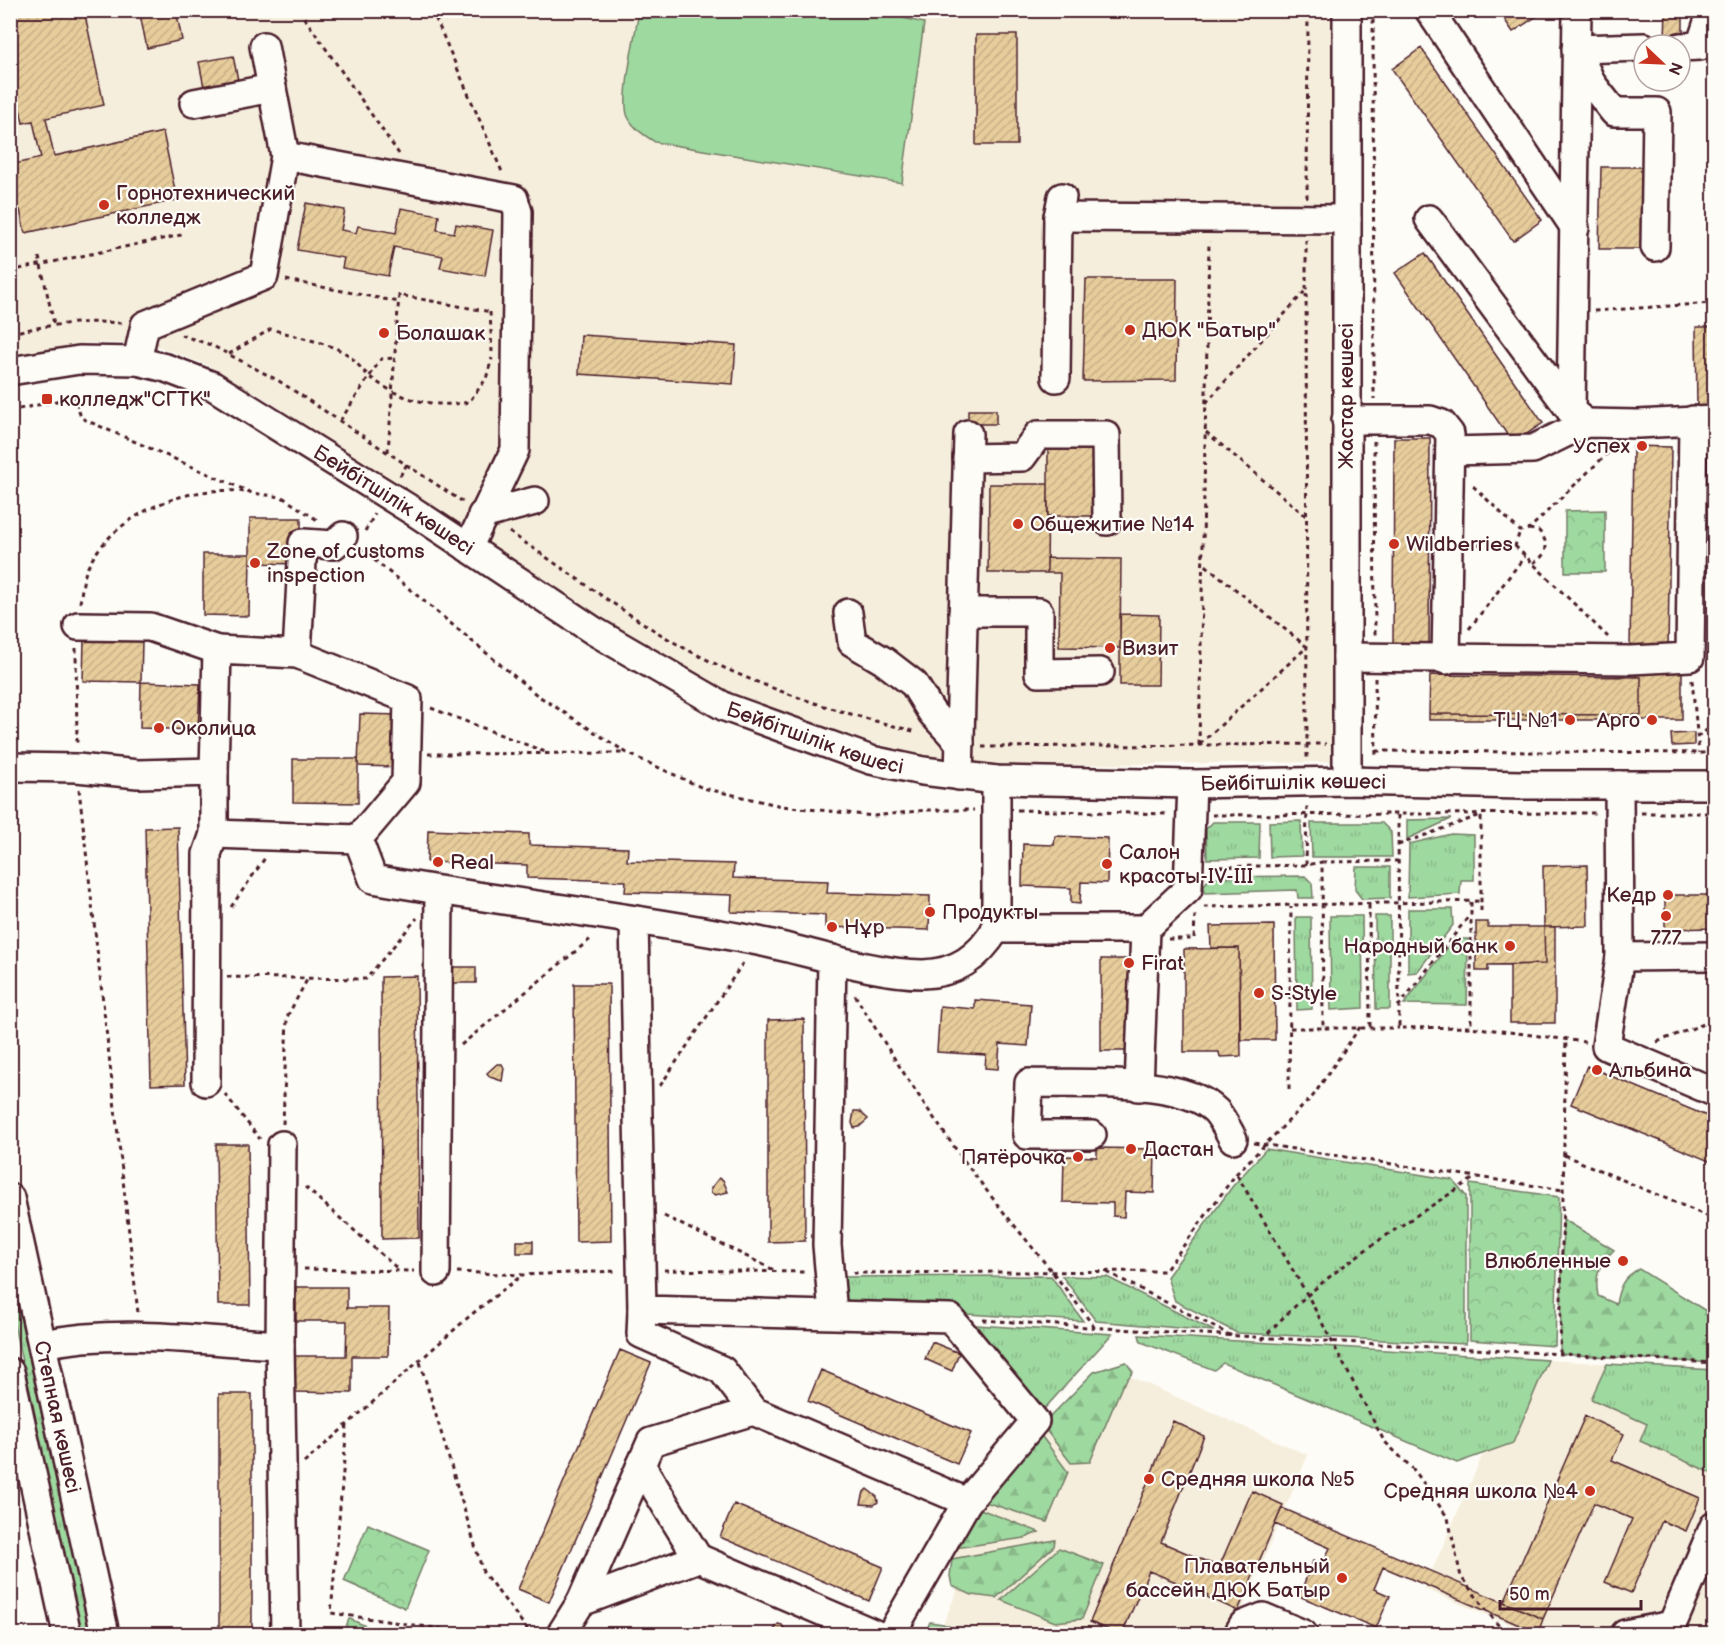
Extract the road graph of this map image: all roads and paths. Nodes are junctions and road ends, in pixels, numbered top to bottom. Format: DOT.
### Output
graph roads {
  1 [pos="299,10"];
  2 [pos="432,10"];
  3 [pos="1308,10"];
  4 [pos="1347,10"];
  5 [pos="1373,10"];
  6 [pos="1429,10"];
  7 [pos="1712,10"];
  8 [pos="1576,12"];
  9 [pos="264,46"];
  10 [pos="1692,46"];
  11 [pos="1632,47"];
  12 [pos="1576,49"];
  13 [pos="272,88"];
  14 [pos="194,103"];
  15 [pos="285,156"];
  16 [pos="418,181"];
  17 [pos="514,199"];
  18 [pos="1209,218"];
  19 [pos="1306,218"];
  20 [pos="1347,219"];
  21 [pos="1429,219"];
  22 [pos="1575,228"];
  23 [pos="186,234"];
  24 [pos="1654,247"];
  25 [pos="39,257"];
  26 [pos="41,264"];
  27 [pos="10,271"];
  28 [pos="264,276"];
  29 [pos="1306,290"];
  30 [pos="399,302"];
  31 [pos="1714,303"];
  32 [pos="490,312"];
  33 [pos="1573,312"];
  34 [pos="517,316"];
  35 [pos="54,324"];
  36 [pos="145,325"];
  37 [pos="10,333"];
  38 [pos="229,354"];
  39 [pos="395,358"];
  40 [pos="137,361"];
  41 [pos="10,370"];
  42 [pos="369,376"];
  43 [pos="1056,378"];
  44 [pos="393,390"];
  45 [pos="1206,403"];
  46 [pos="10,411"];
  47 [pos="1579,417"];
  48 [pos="1346,420"];
  49 [pos="1374,420"];
  50 [pos="1704,420"];
  51 [pos="340,421"];
  52 [pos="1638,424"];
  53 [pos="1205,432"];
  54 [pos="388,452"];
  55 [pos="1450,458"];
  56 [pos="252,493"];
  57 [pos="535,501"];
  58 [pos="482,514"];
  59 [pos="1306,516"];
  60 [pos="1107,521"];
  61 [pos="1529,529"];
  62 [pos="1520,531"];
  63 [pos="343,536"];
  64 [pos="1448,543"];
  65 [pos="1515,546"];
  66 [pos="468,548"];
  67 [pos="1525,556"];
  68 [pos="1203,563"];
  69 [pos="1532,563"];
  70 [pos="963,612"];
  71 [pos="848,613"];
  72 [pos="78,626"];
  73 [pos="1467,631"];
  74 [pos="1307,647"];
  75 [pos="217,650"];
  76 [pos="297,654"];
  77 [pos="1375,656"];
  78 [pos="1347,657"];
  79 [pos="1690,657"];
  80 [pos="1446,660"];
  81 [pos="1631,660"];
  82 [pos="1100,672"];
  83 [pos="408,699"];
  84 [pos="1714,725"];
  85 [pos="920,732"];
  86 [pos="1697,737"];
  87 [pos="960,743"];
  88 [pos="1199,746"];
  89 [pos="627,753"];
  90 [pos="1699,753"];
  91 [pos="1714,753"];
  92 [pos="408,754"];
  93 [pos="550,754"];
  94 [pos="10,767"];
  95 [pos="77,768"];
  96 [pos="214,772"];
  97 [pos="959,776"];
  98 [pos="996,780"];
  99 [pos="1347,781"];
  100 [pos="1192,784"];
  101 [pos="1619,785"];
  102 [pos="1714,785"];
  103 [pos="995,810"];
  104 [pos="1620,813"];
  105 [pos="1714,813"];
  106 [pos="1191,814"];
  107 [pos="1398,815"];
  108 [pos="1481,815"];
  109 [pos="214,834"];
  110 [pos="279,837"];
  111 [pos="358,839"];
  112 [pos="1398,845"];
  113 [pos="1398,861"];
  114 [pos="1322,862"];
  115 [pos="1208,867"];
  116 [pos="439,891"];
  117 [pos="1481,901"];
  118 [pos="1471,902"];
  119 [pos="1398,904"];
  120 [pos="1369,905"];
  121 [pos="1322,906"];
  122 [pos="1291,907"];
  123 [pos="1481,911"];
  124 [pos="226,913"];
  125 [pos="1471,915"];
  126 [pos="417,917"];
  127 [pos="624,920"];
  128 [pos="996,929"];
  129 [pos="1153,934"];
  130 [pos="758,941"];
  131 [pos="1714,956"];
  132 [pos="1620,957"];
  133 [pos="832,959"];
  134 [pos="206,977"];
  135 [pos="308,978"];
  136 [pos="850,987"];
  137 [pos="1398,1007"];
  138 [pos="1714,1020"];
  139 [pos="1370,1027"];
  140 [pos="1471,1027"];
  141 [pos="1290,1028"];
  142 [pos="1323,1028"];
  143 [pos="1360,1028"];
  144 [pos="1399,1028"];
  145 [pos="1566,1038"];
  146 [pos="1615,1051"];
  147 [pos="437,1064"];
  148 [pos="206,1082"];
  149 [pos="660,1086"];
  150 [pos="1139,1087"];
  151 [pos="1289,1089"];
  152 [pos="1714,1092"];
  153 [pos="1092,1135"];
  154 [pos="1233,1139"];
  155 [pos="282,1145"];
  156 [pos="1265,1146"];
  157 [pos="1564,1155"];
  158 [pos="1236,1174"];
  159 [pos="1474,1178"];
  160 [pos="1563,1191"];
  161 [pos="10,1198"];
  162 [pos="640,1204"];
  163 [pos="1714,1219"];
  164 [pos="281,1269"];
  165 [pos="641,1270"];
  166 [pos="1105,1271"];
  167 [pos="436,1272"];
  168 [pos="778,1272"];
  169 [pos="1054,1272"];
  170 [pos="831,1273"];
  171 [pos="523,1275"];
  172 [pos="1308,1296"];
  173 [pos="642,1310"];
  174 [pos="833,1314"];
  175 [pos="950,1318"];
  176 [pos="1094,1327"];
  177 [pos="1235,1337"];
  178 [pos="141,1338"];
  179 [pos="1262,1340"];
  180 [pos="1330,1343"];
  181 [pos="44,1344"];
  182 [pos="280,1346"];
  183 [pos="1560,1354"];
  184 [pos="420,1361"];
  185 [pos="1714,1363"];
  186 [pos="10,1372"];
  187 [pos="753,1412"];
  188 [pos="347,1425"];
  189 [pos="641,1465"];
  190 [pos="282,1483"];
  191 [pos="967,1502"];
  192 [pos="1714,1526"];
  193 [pos="698,1558"];
  194 [pos="581,1602"];
  195 [pos="67,1635"];
  196 [pos="105,1635"];
  197 [pos="285,1635"];
  198 [pos="476,1635"];
  199 [pos="531,1635"];
  200 [pos="561,1635"];
  201 [pos="875,1635"];
  202 [pos="891,1635"];
  203 [pos="1239,1635"];
  204 [pos="1304,1635"];
  205 [pos="1505,1635"];
  206 [pos="1625,1635"];
  1 -- 16 [label="path"];
  2 -- 17 [label="path"];
  3 -- 19 [label="path"];
  4 -- 20 [label="street, Жастар көшесі"];
  5 -- 49 [label="path"];
  6 -- 22 [label="street"];
  7 -- 10 [label="street"];
  8 -- 12 [label="street"];
  9 -- 13 [label="street"];
  11 -- 12 [label="street"];
  12 -- 22 [label="street"];
  12 -- 24 [label="street"];
  13 -- 14 [label="street"];
  13 -- 15 [label="street"];
  15 -- 16 [label="street"];
  15 -- 28 [label="street"];
  16 -- 17 [label="street"];
  17 -- 34 [label="street"];
  18 -- 19 [label="street"];
  18 -- 43 [label="street"];
  18 -- 45 [label="path"];
  19 -- 20 [label="street"];
  19 -- 29 [label="path"];
  20 -- 48 [label="street, Жастар көшесі"];
  21 -- 47 [label="street"];
  22 -- 33 [label="street"];
  23 -- 26 [label="path"];
  25 -- 26 [label="path"];
  26 -- 27 [label="path"];
  26 -- 35 [label="path"];
  28 -- 30 [label="path"];
  28 -- 36 [label="street"];
  29 -- 45 [label="path"];
  29 -- 59 [label="path"];
  30 -- 32 [label="path"];
  30 -- 39 [label="path"];
  31 -- 33 [label="path"];
  32 -- 34 [label="path"];
  32 -- 44 [label="path"];
  33 -- 47 [label="street"];
  34 -- 58 [label="street"];
  35 -- 36 [label="path"];
  35 -- 37 [label="path"];
  36 -- 38 [label="path"];
  36 -- 40 [label="street"];
  38 -- 42 [label="path"];
  38 -- 51 [label="path"];
  39 -- 42 [label="path"];
  39 -- 44 [label="path"];
  40 -- 41 [label="street, Бейбітшілік көшесі"];
  40 -- 66 [label="street, Бейбітшілік көшесі"];
  42 -- 44 [label="path"];
  42 -- 51 [label="path"];
  44 -- 54 [label="path"];
  45 -- 53 [label="path"];
  46 -- 56 [label="path"];
  47 -- 52 [label="street"];
  47 -- 55 [label="street"];
  48 -- 49 [label="street"];
  48 -- 78 [label="street, Жастар көшесі"];
  49 -- 55 [label="street"];
  49 -- 77 [label="path"];
  50 -- 52 [label="street"];
  50 -- 79 [label="street"];
  51 -- 54 [label="path"];
  52 -- 61 [label="path"];
  53 -- 59 [label="path"];
  53 -- 68 [label="path"];
  54 -- 58 [label="path"];
  55 -- 62 [label="path"];
  55 -- 64 [label="street"];
  56 -- 63 [label="path"];
  56 -- 72 [label="path"];
  57 -- 58 [label="street"];
  58 -- 66 [label="street"];
  58 -- 85 [label="path"];
  59 -- 74 [label="path"];
  60 -- 70 [label="street"];
  61 -- 62 [label="path"];
  61 -- 69 [label="path"];
  62 -- 65 [label="path"];
  63 -- 76 [label="street"];
  63 -- 89 [label="path"];
  64 -- 65 [label="path"];
  64 -- 80 [label="street"];
  65 -- 67 [label="path"];
  66 -- 97 [label="street, Бейбітшілік көшесі"];
  67 -- 69 [label="path"];
  67 -- 73 [label="path"];
  68 -- 74 [label="path"];
  68 -- 88 [label="path"];
  69 -- 81 [label="path"];
  70 -- 82 [label="street"];
  70 -- 87 [label="street"];
  71 -- 87 [label="street"];
  72 -- 75 [label="street"];
  72 -- 95 [label="path"];
  74 -- 88 [label="path"];
  74 -- 88 [label="path"];
  75 -- 76 [label="street"];
  75 -- 96 [label="street"];
  76 -- 83 [label="street"];
  77 -- 78 [label="street"];
  77 -- 80 [label="street"];
  77 -- 90 [label="path"];
  78 -- 99 [label="street, Жастар көшесі"];
  79 -- 81 [label="street"];
  79 -- 86 [label="path"];
  80 -- 81 [label="street"];
  83 -- 92 [label="street"];
  83 -- 93 [label="path"];
  84 -- 86 [label="path"];
  86 -- 90 [label="path"];
  87 -- 88 [label="path"];
  87 -- 97 [label="street"];
  89 -- 93 [label="path"];
  89 -- 103 [label="path"];
  90 -- 91 [label="path"];
  92 -- 93 [label="path"];
  92 -- 111 [label="street"];
  94 -- 95 [label="street"];
  95 -- 96 [label="street"];
  95 -- 178 [label="path"];
  96 -- 109 [label="street"];
  97 -- 98 [label="street, Бейбітшілік көшесі"];
  98 -- 100 [label="street, Бейбітшілік көшесі"];
  98 -- 103 [label="street"];
  99 -- 100 [label="street, Бейбітшілік көшесі"];
  99 -- 101 [label="street, Бейбітшілік көшесі"];
  100 -- 106 [label="street"];
  101 -- 102 [label="street, Бейбітшілік көшесі"];
  101 -- 104 [label="street"];
  103 -- 106 [label="path"];
  103 -- 128 [label="street"];
  104 -- 105 [label="path"];
  104 -- 108 [label="path"];
  104 -- 132 [label="street"];
  106 -- 107 [label="path"];
  106 -- 129 [label="street"];
  107 -- 108 [label="path"];
  107 -- 112 [label="path"];
  108 -- 112 [label="path"];
  108 -- 117 [label="path"];
  109 -- 110 [label="street"];
  109 -- 134 [label="street"];
  110 -- 111 [label="street"];
  110 -- 124 [label="path"];
  111 -- 116 [label="street"];
  112 -- 113 [label="path"];
  113 -- 114 [label="path"];
  113 -- 119 [label="path"];
  114 -- 115 [label="path"];
  114 -- 121 [label="path"];
  116 -- 127 [label="street"];
  116 -- 147 [label="street"];
  117 -- 118 [label="path"];
  117 -- 123 [label="path"];
  118 -- 119 [label="path"];
  118 -- 125 [label="path"];
  119 -- 120 [label="path"];
  119 -- 137 [label="path"];
  120 -- 121 [label="path"];
  120 -- 139 [label="path"];
  121 -- 122 [label="path"];
  121 -- 142 [label="path"];
  122 -- 129 [label="path"];
  122 -- 141 [label="path"];
  125 -- 137 [label="path"];
  125 -- 140 [label="path"];
  126 -- 135 [label="path"];
  127 -- 130 [label="street"];
  127 -- 147 [label="path"];
  127 -- 162 [label="street"];
  128 -- 129 [label="street"];
  128 -- 133 [label="street"];
  129 -- 150 [label="street"];
  130 -- 133 [label="street"];
  130 -- 149 [label="path"];
  131 -- 132 [label="street"];
  132 -- 146 [label="street"];
  133 -- 170 [label="street"];
  134 -- 135 [label="path"];
  134 -- 148 [label="street"];
  135 -- 155 [label="path"];
  136 -- 169 [label="path"];
  137 -- 144 [label="path"];
  138 -- 146 [label="path"];
  139 -- 143 [label="path"];
  139 -- 144 [label="path"];
  140 -- 144 [label="path"];
  140 -- 145 [label="path"];
  141 -- 142 [label="path"];
  141 -- 151 [label="path"];
  142 -- 143 [label="path"];
  143 -- 156 [label="path"];
  145 -- 146 [label="path"];
  145 -- 157 [label="path"];
  146 -- 152 [label="street"];
  147 -- 167 [label="street"];
  150 -- 153 [label="street"];
  150 -- 154 [label="street"];
  155 -- 164 [label="street"];
  156 -- 158 [label="path"];
  156 -- 159 [label="path"];
  157 -- 160 [label="path"];
  157 -- 163 [label="path"];
  158 -- 166 [label="path"];
  158 -- 172 [label="path"];
  159 -- 160 [label="path"];
  159 -- 172 [label="path"];
  160 -- 183 [label="path"];
  161 -- 181 [label="street, Степная көшесі"];
  162 -- 165 [label="street"];
  162 -- 168 [label="path"];
  164 -- 167 [label="path"];
  164 -- 182 [label="street"];
  165 -- 168 [label="path"];
  165 -- 171 [label="path"];
  165 -- 173 [label="street"];
  166 -- 169 [label="path"];
  166 -- 177 [label="path"];
  167 -- 171 [label="path"];
  168 -- 170 [label="path"];
  169 -- 170 [label="path"];
  169 -- 176 [label="path"];
  170 -- 174 [label="street"];
  171 -- 184 [label="path"];
  172 -- 179 [label="path"];
  172 -- 180 [label="path"];
  173 -- 174 [label="street"];
  173 -- 187 [label="street"];
  174 -- 175 [label="street"];
  175 -- 176 [label="path"];
  175 -- 191 [label="street"];
  176 -- 177 [label="path"];
  177 -- 179 [label="path"];
  178 -- 181 [label="street"];
  178 -- 182 [label="street"];
  179 -- 180 [label="path"];
  180 -- 183 [label="path"];
  180 -- 205 [label="path"];
  181 -- 196 [label="street, Степная көшесі"];
  182 -- 190 [label="street"];
  183 -- 185 [label="path"];
  184 -- 188 [label="path"];
  184 -- 199 [label="path"];
  186 -- 195 [label="street, Степная көшесі"];
  187 -- 189 [label="street"];
  187 -- 191 [label="street"];
  188 -- 190 [label="path"];
  188 -- 198 [label="path"];
  189 -- 193 [label="street"];
  189 -- 194 [label="street"];
  190 -- 197 [label="street"];
  191 -- 202 [label="street"];
  192 -- 206 [label="street"];
  193 -- 194 [label="street"];
  193 -- 201 [label="street"];
  194 -- 200 [label="street"];
  203 -- 204 [label="street"];
}
